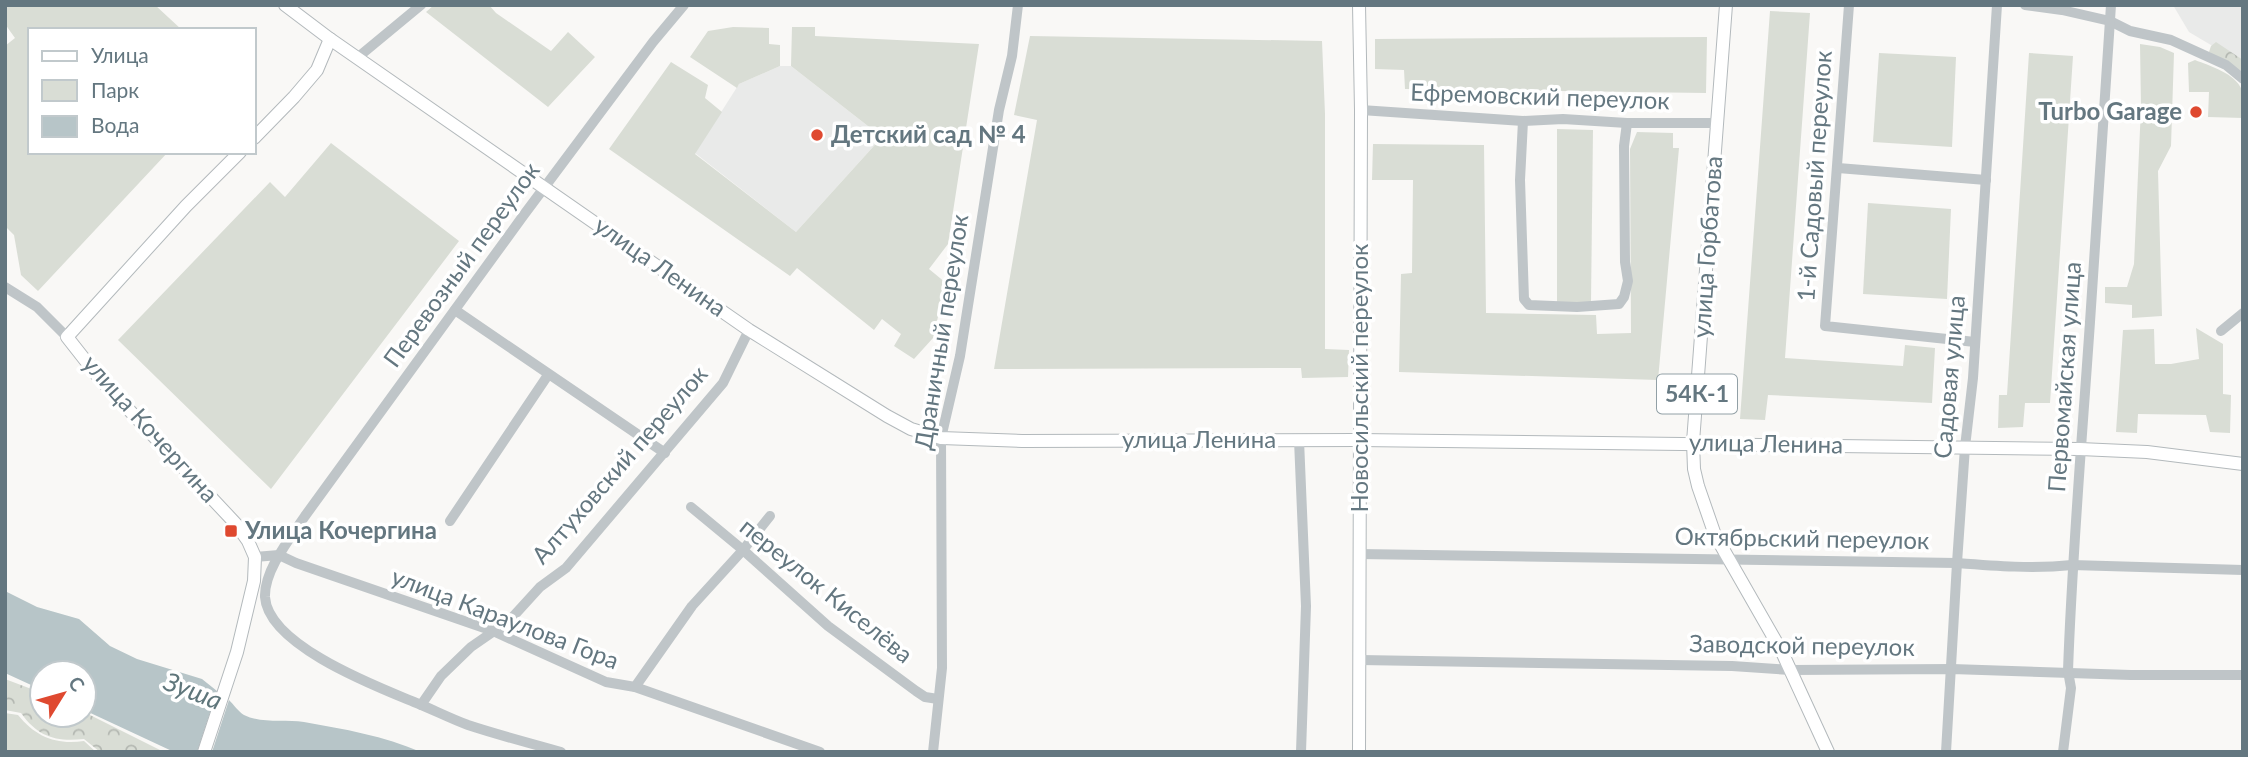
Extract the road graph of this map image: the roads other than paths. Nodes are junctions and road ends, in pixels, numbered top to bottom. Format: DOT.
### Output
graph roads {
  1 [pos="285,5"];
  2 [pos="421,5"];
  3 [pos="684,5"];
  4 [pos="1018,5"];
  5 [pos="1359,5"];
  6 [pos="1726,5"];
  7 [pos="1849,5"];
  8 [pos="1997,5"];
  9 [pos="2025,5"];
  10 [pos="2111,5"];
  11 [pos="2110,21"];
  12 [pos="330,39"];
  13 [pos="357,58"];
  14 [pos="2243,79"];
  15 [pos="1361,110"];
  16 [pos="1523,121"];
  17 [pos="1627,123"];
  18 [pos="1717,123"];
  19 [pos="256,136"];
  20 [pos="238,154"];
  21 [pos="1838,168"];
  22 [pos="1986,180"];
  23 [pos="545,187"];
  24 [pos="5,287"];
  25 [pos="455,310"];
  26 [pos="2243,313"];
  27 [pos="750,330"];
  28 [pos="2221,331"];
  29 [pos="67,337"];
  30 [pos="1975,342"];
  31 [pos="548,374"];
  32 [pos="942,438"];
  33 [pos="1299,440"];
  34 [pos="1359,440"];
  35 [pos="1693,442"];
  36 [pos="1965,447"];
  37 [pos="2080,449"];
  38 [pos="666,453"];
  39 [pos="2243,464"];
  40 [pos="691,507"];
  41 [pos="770,516"];
  42 [pos="450,521"];
  43 [pos="743,550"];
  44 [pos="1359,554"];
  45 [pos="279,555"];
  46 [pos="255,557"];
  47 [pos="1729,561"];
  48 [pos="1957,563"];
  49 [pos="2072,565"];
  50 [pos="2243,570"];
  51 [pos="493,631"];
  52 [pos="1360,660"];
  53 [pos="1952,669"];
  54 [pos="1791,670"];
  55 [pos="2068,671"];
  56 [pos="2243,675"];
  57 [pos="635,687"];
  58 [pos="938,699"];
  59 [pos="421,705"];
  60 [pos="204,752"];
  61 [pos="561,752"];
  62 [pos="820,752"];
  63 [pos="933,752"];
  64 [pos="1301,752"];
  65 [pos="1359,752"];
  66 [pos="1828,752"];
  67 [pos="1946,752"];
  68 [pos="2063,752"];
  1 -- 12 [label="main road, улица Ленина"];
  2 -- 13 [label="street"];
  3 -- 23 [label="street, Перевозный переулок"];
  4 -- 32 [label="street, Драничный переулок"];
  5 -- 15 [label="main road, Новосильский переулок"];
  6 -- 18 [label="main road, улица Горбатова / 54К-1"];
  7 -- 21 [label="street, 1-й Садовый переулок"];
  8 -- 22 [label="street, Садовая улица"];
  9 -- 11 [label="street"];
  10 -- 11 [label="street, Первомайская улица"];
  11 -- 14 [label="street"];
  11 -- 37 [label="street, Первомайская улица"];
  12 -- 13 [label="main road, улица Ленина"];
  12 -- 19 [label="main road"];
  13 -- 23 [label="main road, улица Ленина"];
  15 -- 16 [label="street, Ефремовский переулок"];
  15 -- 34 [label="main road, Новосильский переулок"];
  16 -- 17 [label="street, Ефремовский переулок"];
  16 -- 17 [label="street"];
  17 -- 18 [label="street, Ефремовский переулок"];
  18 -- 35 [label="main road, улица Горбатова / 54К-1"];
  20 -- 29 [label="main road, улица Кочергина"];
  21 -- 22 [label="street"];
  21 -- 30 [label="street, 1-й Садовый переулок"];
  22 -- 30 [label="street, Садовая улица"];
  23 -- 25 [label="street, Перевозный переулок"];
  23 -- 27 [label="main road, улица Ленина"];
  24 -- 29 [label="street"];
  25 -- 31 [label="street"];
  25 -- 45 [label="street, Перевозный переулок"];
  26 -- 28 [label="street"];
  27 -- 32 [label="main road, улица Ленина"];
  27 -- 38 [label="street, Алтуховский переулок"];
  29 -- 46 [label="main road, улица Кочергина"];
  30 -- 36 [label="street, Садовая улица"];
  31 -- 38 [label="street"];
  31 -- 42 [label="street"];
  32 -- 33 [label="main road, улица Ленина"];
  32 -- 58 [label="street, Драничный переулок"];
  33 -- 34 [label="main road, улица Ленина"];
  33 -- 64 [label="street"];
  34 -- 35 [label="main road, улица Ленина"];
  34 -- 44 [label="main road, Новосильский переулок"];
  35 -- 36 [label="main road, улица Ленина"];
  35 -- 47 [label="main road, улица Горбатова / 54К-1"];
  36 -- 37 [label="main road, улица Ленина"];
  36 -- 48 [label="street, Садовая улица"];
  37 -- 39 [label="main road, улица Ленина"];
  37 -- 49 [label="street, Первомайская улица"];
  38 -- 51 [label="street, Алтуховский переулок"];
  40 -- 43 [label="street, переулок Киселёва"];
  41 -- 43 [label="street"];
  43 -- 57 [label="street"];
  43 -- 58 [label="street, переулок Киселёва"];
  44 -- 47 [label="street, Октябрьский переулок"];
  44 -- 52 [label="main road, Новосильский переулок"];
  45 -- 46 [label="street, улица Караулова Гора"];
  45 -- 51 [label="street, улица Караулова Гора"];
  45 -- 59 [label="street, Перевозный переулок"];
  46 -- 60 [label="main road"];
  47 -- 48 [label="street, Октябрьский переулок"];
  47 -- 54 [label="main road, улица Горбатова / 54К-1"];
  48 -- 49 [label="street, Октябрьский переулок"];
  48 -- 53 [label="street, Садовая улица"];
  49 -- 50 [label="street, Октябрьский переулок"];
  49 -- 55 [label="street, Первомайская улица"];
  51 -- 57 [label="street, улица Караулова Гора"];
  51 -- 59 [label="street, Алтуховский переулок"];
  52 -- 54 [label="street, Заводской переулок"];
  52 -- 65 [label="main road, Новосильский переулок"];
  53 -- 54 [label="street, Заводской переулок"];
  53 -- 55 [label="street, Заводской переулок"];
  53 -- 67 [label="street, Садовая улица"];
  54 -- 66 [label="main road, улица Горбатова / 54К-1"];
  55 -- 56 [label="street, Заводской переулок"];
  55 -- 68 [label="street, Первомайская улица"];
  57 -- 62 [label="street, улица Караулова Гора"];
  58 -- 63 [label="street, Драничный переулок"];
  59 -- 61 [label="street, Перевозный переулок"];
}
